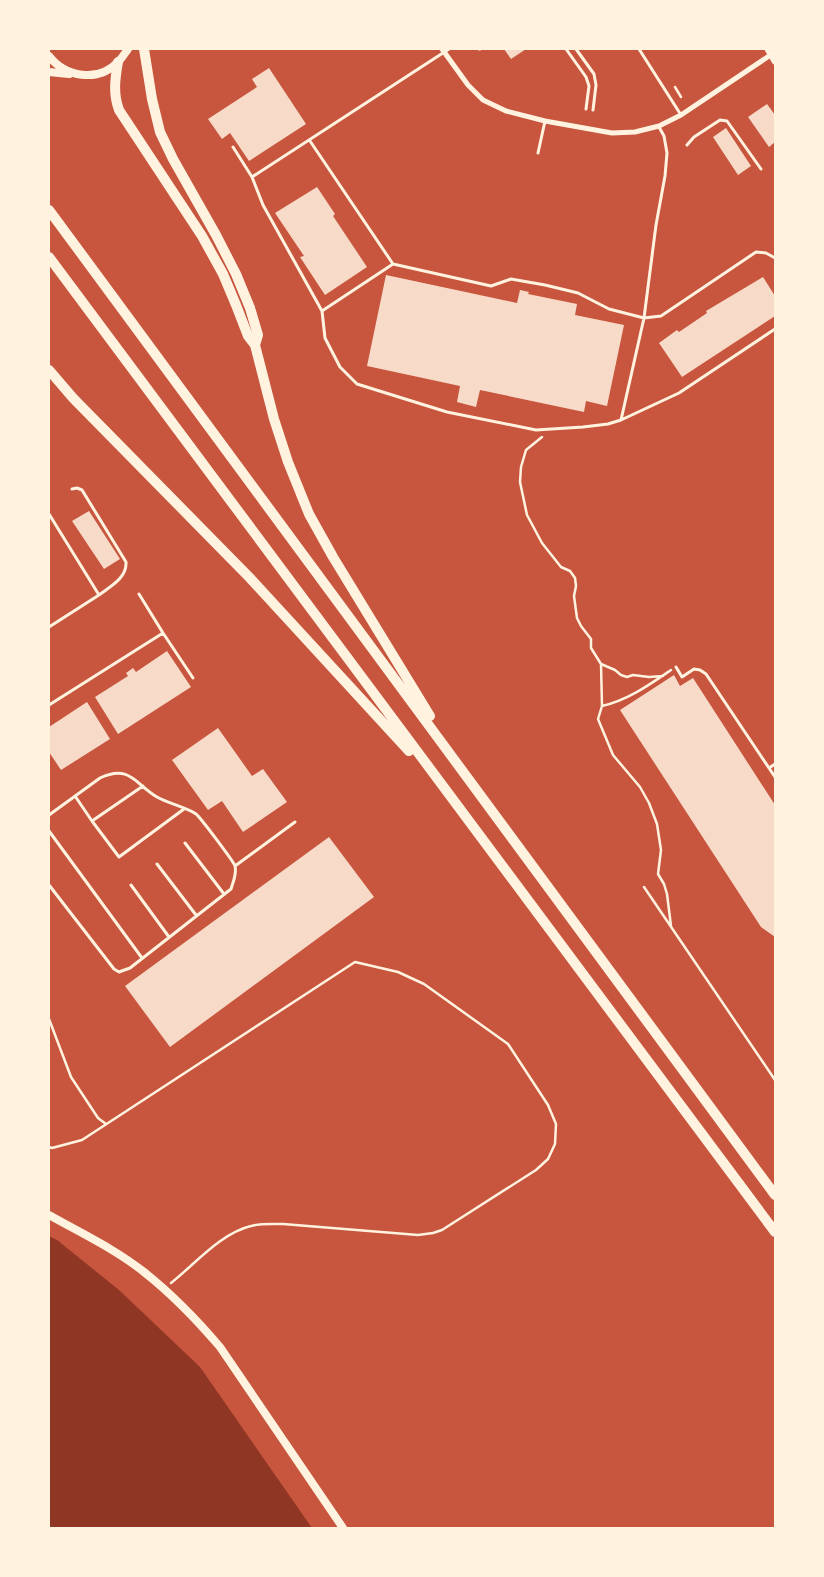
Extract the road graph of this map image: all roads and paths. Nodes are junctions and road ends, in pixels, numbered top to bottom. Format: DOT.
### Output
graph roads {
  1 [pos="122,49"];
  2 [pos="128,49"];
  3 [pos="144,49"];
  4 [pos="566,49"];
  5 [pos="576,49"];
  6 [pos="639,49"];
  7 [pos="445,50"];
  8 [pos="772,54"];
  9 [pos="49,56"];
  10 [pos="119,61"];
  11 [pos="49,72"];
  12 [pos="84,76"];
  13 [pos="675,87"];
  14 [pos="681,97"];
  15 [pos="586,109"];
  16 [pos="593,110"];
  17 [pos="681,114"];
  18 [pos="545,121"];
  19 [pos="659,126"];
  20 [pos="310,141"];
  21 [pos="686,145"];
  22 [pos="233,147"];
  23 [pos="538,153"];
  24 [pos="761,169"];
  25 [pos="252,177"];
  26 [pos="49,210"];
  27 [pos="49,257"];
  28 [pos="775,258"];
  29 [pos="393,264"];
  30 [pos="322,311"];
  31 [pos="644,318"];
  32 [pos="775,329"];
  33 [pos="255,344"];
  34 [pos="49,370"];
  35 [pos="621,420"];
  36 [pos="550,429"];
  37 [pos="72,489"];
  38 [pos="49,514"];
  39 [pos="99,594"];
  40 [pos="138,594"];
  41 [pos="49,627"];
  42 [pos="163,633"];
  43 [pos="601,664"];
  44 [pos="676,667"];
  45 [pos="663,676"];
  46 [pos="193,678"];
  47 [pos="49,705"];
  48 [pos="602,706"];
  49 [pos="775,764"];
  50 [pos="769,768"];
  51 [pos="464,772"];
  52 [pos="775,777"];
  53 [pos="143,786"];
  54 [pos="443,788"];
  55 [pos="75,796"];
  56 [pos="184,809"];
  57 [pos="49,815"];
  58 [pos="92,821"];
  59 [pos="295,822"];
  60 [pos="49,831"];
  61 [pos="185,843"];
  62 [pos="157,864"];
  63 [pos="235,866"];
  64 [pos="49,885"];
  65 [pos="131,885"];
  66 [pos="644,887"];
  67 [pos="224,894"];
  68 [pos="196,915"];
  69 [pos="671,926"];
  70 [pos="169,937"];
  71 [pos="142,958"];
  72 [pos="49,1019"];
  73 [pos="775,1080"];
  74 [pos="106,1124"];
  75 [pos="49,1147"];
  76 [pos="775,1196"];
  77 [pos="49,1215"];
  78 [pos="775,1232"];
  79 [pos="164,1289"];
  80 [pos="343,1528"];
  1 -- 10 [label="main road"];
  2 -- 10 [label="main road"];
  3 -- 33 [label="highway"];
  4 -- 15 [label="lane"];
  5 -- 16 [label="lane"];
  6 -- 17 [label="lane"];
  7 -- 18 [label="street"];
  7 -- 20 [label="lane"];
  8 -- 17 [label="street"];
  9 -- 12 [label="main road"];
  10 -- 12 [label="main road"];
  10 -- 33 [label="highway"];
  11 -- 12 [label="main road"];
  13 -- 14 [label="path"];
  17 -- 19 [label="street"];
  18 -- 19 [label="street"];
  18 -- 23 [label="lane"];
  19 -- 31 [label="lane"];
  20 -- 25 [label="lane"];
  20 -- 29 [label="lane"];
  21 -- 24 [label="lane"];
  22 -- 25 [label="lane"];
  25 -- 30 [label="lane"];
  26 -- 51 [label="highway"];
  27 -- 54 [label="highway"];
  28 -- 31 [label="lane"];
  29 -- 30 [label="lane"];
  29 -- 31 [label="lane"];
  30 -- 36 [label="lane"];
  31 -- 35 [label="lane"];
  32 -- 35 [label="lane"];
  33 -- 51 [label="highway"];
  34 -- 54 [label="highway"];
  35 -- 36 [label="lane"];
  36 -- 43 [label="path"];
  37 -- 39 [label="lane"];
  38 -- 39 [label="lane"];
  39 -- 41 [label="lane"];
  40 -- 42 [label="lane"];
  42 -- 46 [label="lane"];
  42 -- 47 [label="lane"];
  43 -- 45 [label="path"];
  43 -- 48 [label="path"];
  44 -- 45 [label="path"];
  44 -- 50 [label="lane"];
  45 -- 48 [label="path"];
  48 -- 69 [label="path"];
  49 -- 50 [label="lane"];
  50 -- 52 [label="lane"];
  51 -- 76 [label="highway"];
  53 -- 55 [label="lane"];
  53 -- 56 [label="lane"];
  53 -- 58 [label="lane"];
  54 -- 78 [label="highway"];
  55 -- 57 [label="lane"];
  55 -- 58 [label="lane"];
  56 -- 58 [label="lane"];
  56 -- 63 [label="lane"];
  59 -- 63 [label="lane"];
  60 -- 71 [label="lane"];
  61 -- 67 [label="lane"];
  62 -- 68 [label="lane"];
  63 -- 67 [label="lane"];
  64 -- 71 [label="lane"];
  65 -- 70 [label="lane"];
  66 -- 69 [label="path"];
  67 -- 68 [label="lane"];
  68 -- 70 [label="lane"];
  69 -- 73 [label="path"];
  70 -- 71 [label="lane"];
  72 -- 74 [label="path"];
  74 -- 75 [label="path"];
  74 -- 79 [label="path"];
  77 -- 79 [label="main road"];
  79 -- 80 [label="main road"];
}
